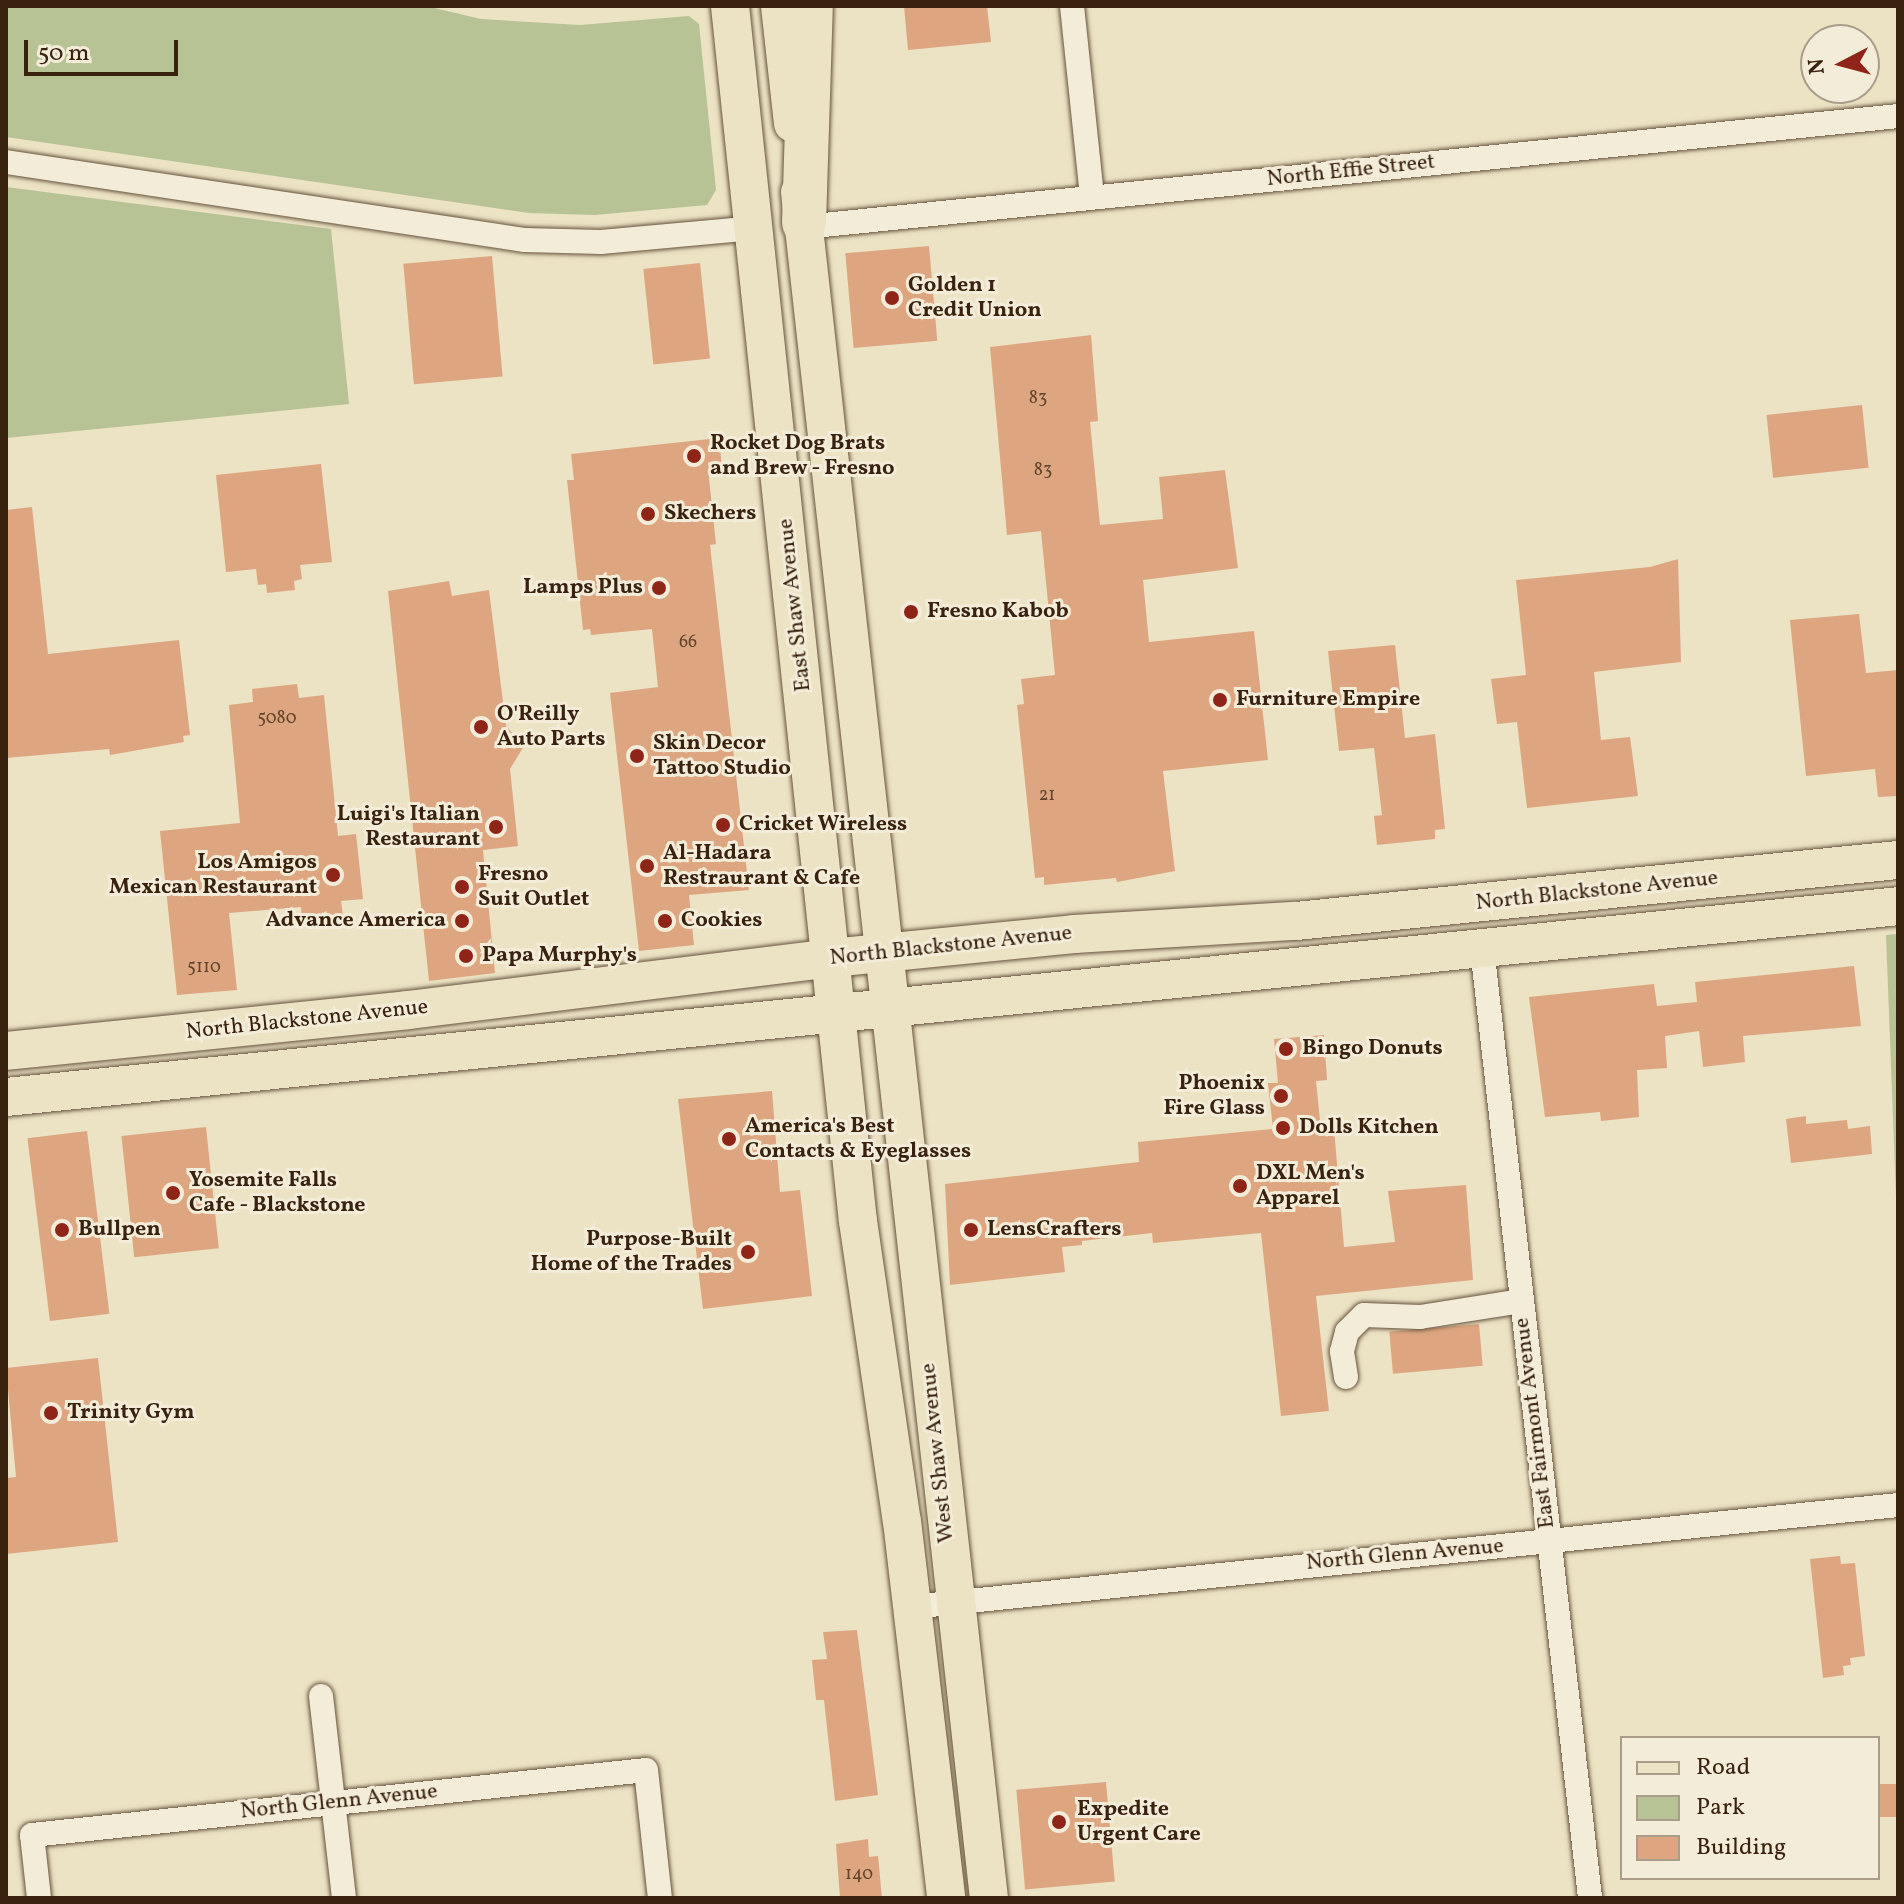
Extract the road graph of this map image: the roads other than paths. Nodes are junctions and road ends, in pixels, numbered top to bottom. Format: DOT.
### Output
graph roads {
  1 [pos="730,6"];
  2 [pos="737,6"];
  3 [pos="780,6"];
  4 [pos="811,6"];
  5 [pos="1072,6"];
  6 [pos="1898,116"];
  7 [pos="6,162"];
  8 [pos="1092,197"];
  9 [pos="804,225"];
  10 [pos="756,228"];
  11 [pos="820,376"];
  12 [pos="1898,860"];
  13 [pos="1650,885"];
  14 [pos="1475,903"];
  15 [pos="1898,906"];
  16 [pos="1482,948"];
  17 [pos="884,953"];
  18 [pos="831,958"];
  19 [pos="1222,974"];
  20 [pos="891,1008"];
  21 [pos="837,1013"];
  22 [pos="6,1051"];
  23 [pos="6,1097"];
  24 [pos="1521,1301"];
  25 [pos="1346,1377"];
  26 [pos="1898,1505"];
  27 [pos="1548,1542"];
  28 [pos="955,1602"];
  29 [pos="911,1607"];
  30 [pos="321,1696"];
  31 [pos="333,1803"];
  32 [pos="39,1898"];
  33 [pos="344,1898"];
  34 [pos="660,1898"];
  35 [pos="946,1898"];
  36 [pos="989,1898"];
  37 [pos="1590,1898"];
  1 -- 10 [label="main road, East Shaw Avenue"];
  2 -- 9 [label="main road"];
  3 -- 9 [label="main road"];
  4 -- 9 [label="highway"];
  5 -- 8 [label="street"];
  6 -- 8 [label="street, North Effie Street"];
  7 -- 10 [label="street"];
  8 -- 9 [label="street, North Effie Street"];
  9 -- 11 [label="main road"];
  10 -- 11 [label="main road"];
  10 -- 18 [label="main road, East Shaw Avenue"];
  11 -- 17 [label="main road"];
  12 -- 13 [label="main road, North Blackstone Avenue"];
  13 -- 14 [label="main road, North Blackstone Avenue"];
  13 -- 16 [label="main road"];
  14 -- 17 [label="main road, North Blackstone Avenue"];
  14 -- 19 [label="main road"];
  15 -- 16 [label="main road, North Blackstone Avenue"];
  16 -- 19 [label="main road, North Blackstone Avenue"];
  16 -- 24 [label="street, East Fairmont Avenue"];
  17 -- 18 [label="main road, North Blackstone Avenue"];
  17 -- 20 [label="main road"];
  18 -- 21 [label="main road, East Shaw Avenue"];
  18 -- 22 [label="main road, North Blackstone Avenue"];
  19 -- 20 [label="main road, North Blackstone Avenue"];
  20 -- 21 [label="main road, North Blackstone Avenue"];
  20 -- 28 [label="main road, West Shaw Avenue"];
  21 -- 23 [label="main road, North Blackstone Avenue"];
  21 -- 29 [label="main road, West Shaw Avenue"];
  24 -- 25 [label="street"];
  24 -- 27 [label="street, East Fairmont Avenue"];
  26 -- 27 [label="street, North Glenn Avenue"];
  27 -- 28 [label="street, North Glenn Avenue"];
  27 -- 37 [label="street, East Fairmont Avenue"];
  28 -- 29 [label="street, North Glenn Avenue"];
  28 -- 36 [label="main road, West Shaw Avenue"];
  29 -- 35 [label="main road, West Shaw Avenue"];
  30 -- 31 [label="street"];
  31 -- 32 [label="street, North Glenn Avenue"];
  31 -- 33 [label="street"];
  31 -- 34 [label="street, North Glenn Avenue"];
}
